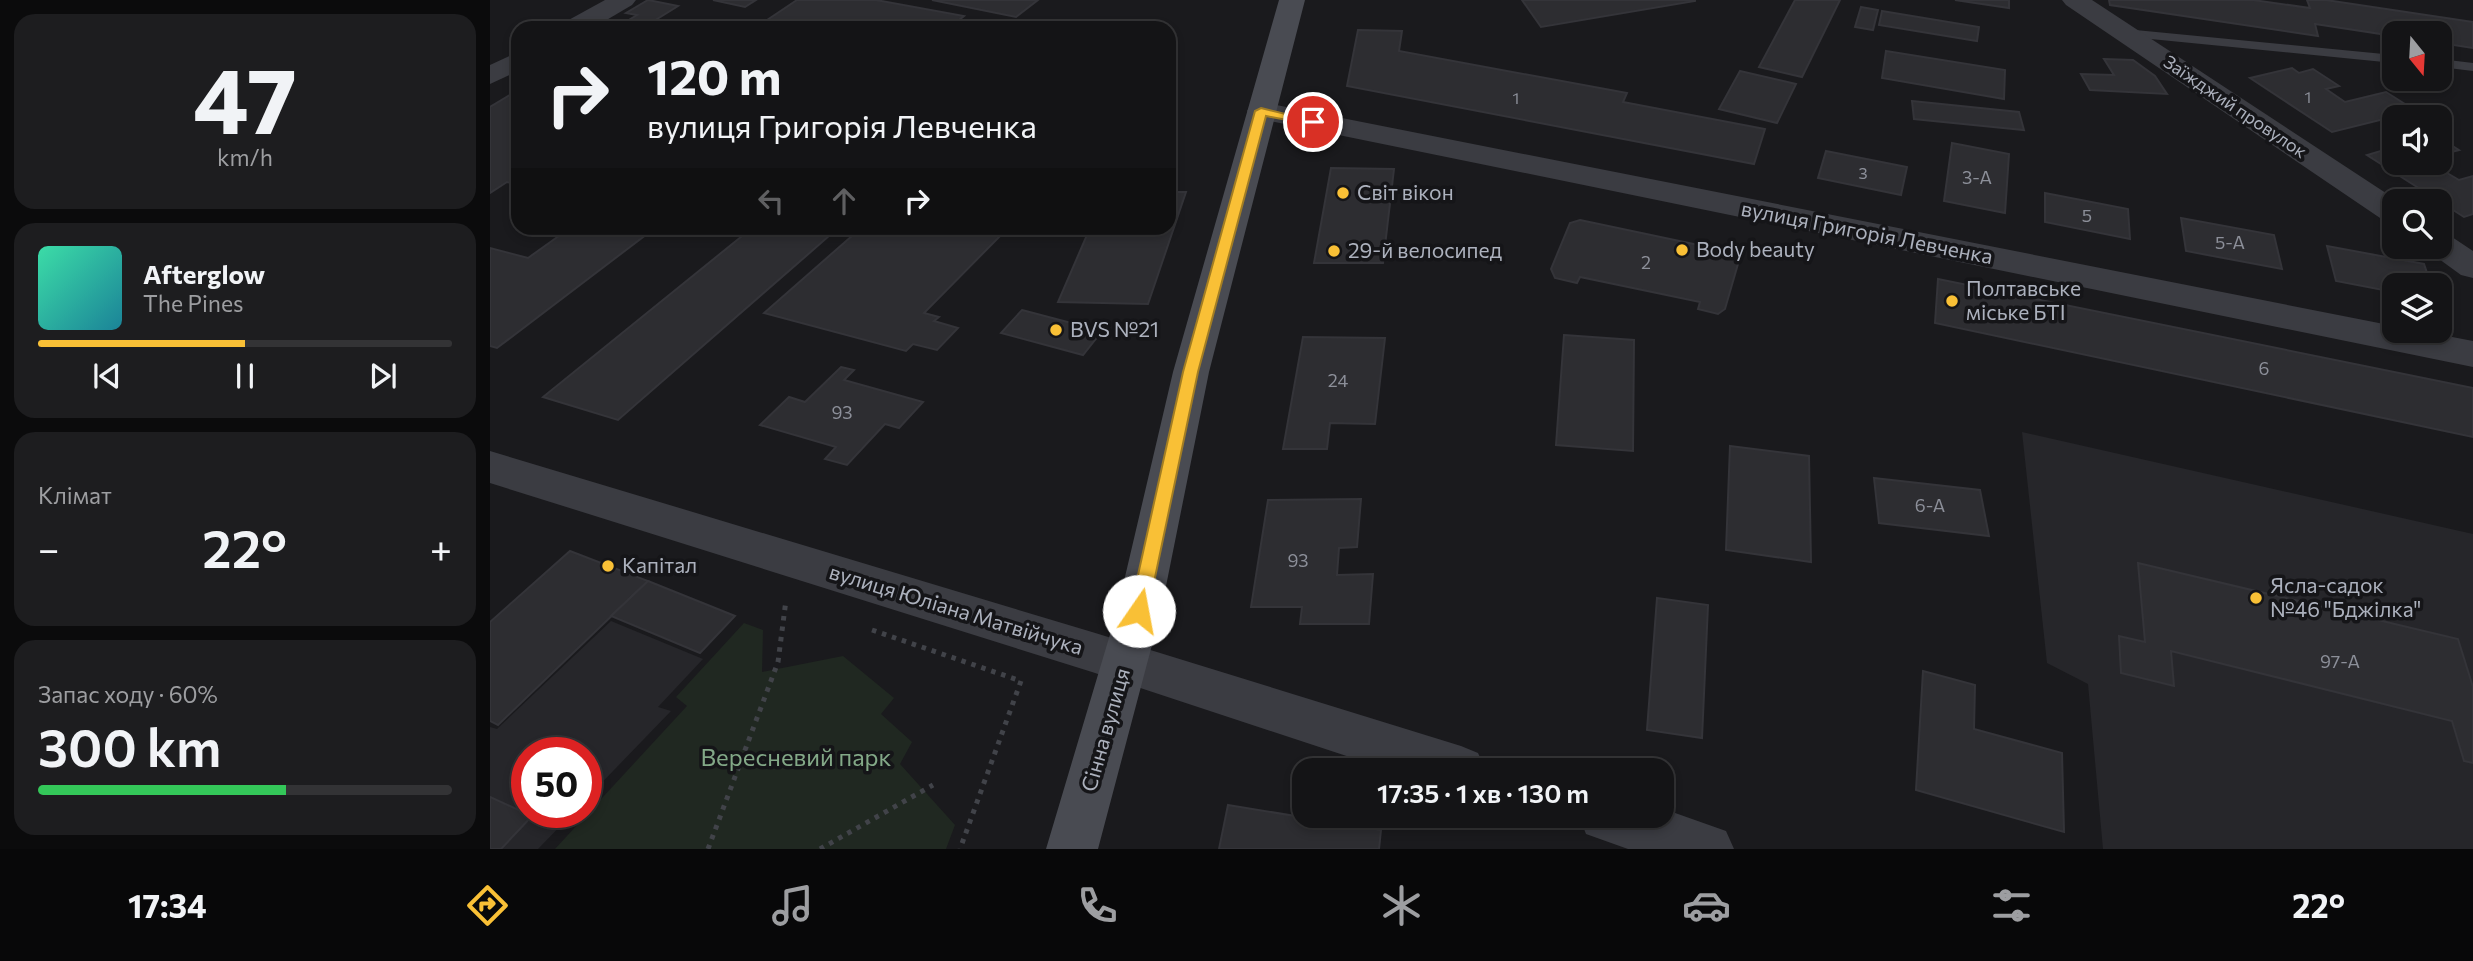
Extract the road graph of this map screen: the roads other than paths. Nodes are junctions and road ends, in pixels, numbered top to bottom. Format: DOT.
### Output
graph roads {
  1 [pos="623,0"];
  2 [pos="1292,0"];
  3 [pos="2075,0"];
  4 [pos="586,21"];
  5 [pos="2125,33"];
  6 [pos="2382,58"];
  7 [pos="511,64"];
  8 [pos="2452,64"];
  9 [pos="2473,67"];
  10 [pos="490,76"];
  11 [pos="1261,111"];
  12 [pos="2382,206"];
  13 [pos="2452,252"];
  14 [pos="2473,267"];
  15 [pos="2473,354"];
  16 [pos="491,469"];
  17 [pos="1125,662"];
  18 [pos="1424,758"];
  19 [pos="1642,828"];
  20 [pos="1072,849"];
  21 [pos="1708,849"];
  1 -- 4 [label="street"];
  2 -- 11 [label="main road, Сінна вулиця"];
  3 -- 5 [label="street, Заїжджий провулок"];
  5 -- 6 [label="lane"];
  5 -- 12 [label="street, Заїжджий провулок"];
  7 -- 10 [label="street"];
  8 -- 9 [label="lane"];
  11 -- 15 [label="street, вулиця Григорія Левченка"];
  11 -- 17 [label="main road, Сінна вулиця"];
  13 -- 14 [label="street"];
  16 -- 17 [label="street, вулиця Юліана Матвійчука"];
  17 -- 18 [label="street, вулиця Юліана Матвійчука"];
  17 -- 20 [label="main road, Сінна вулиця"];
  19 -- 21 [label="street"];
}
